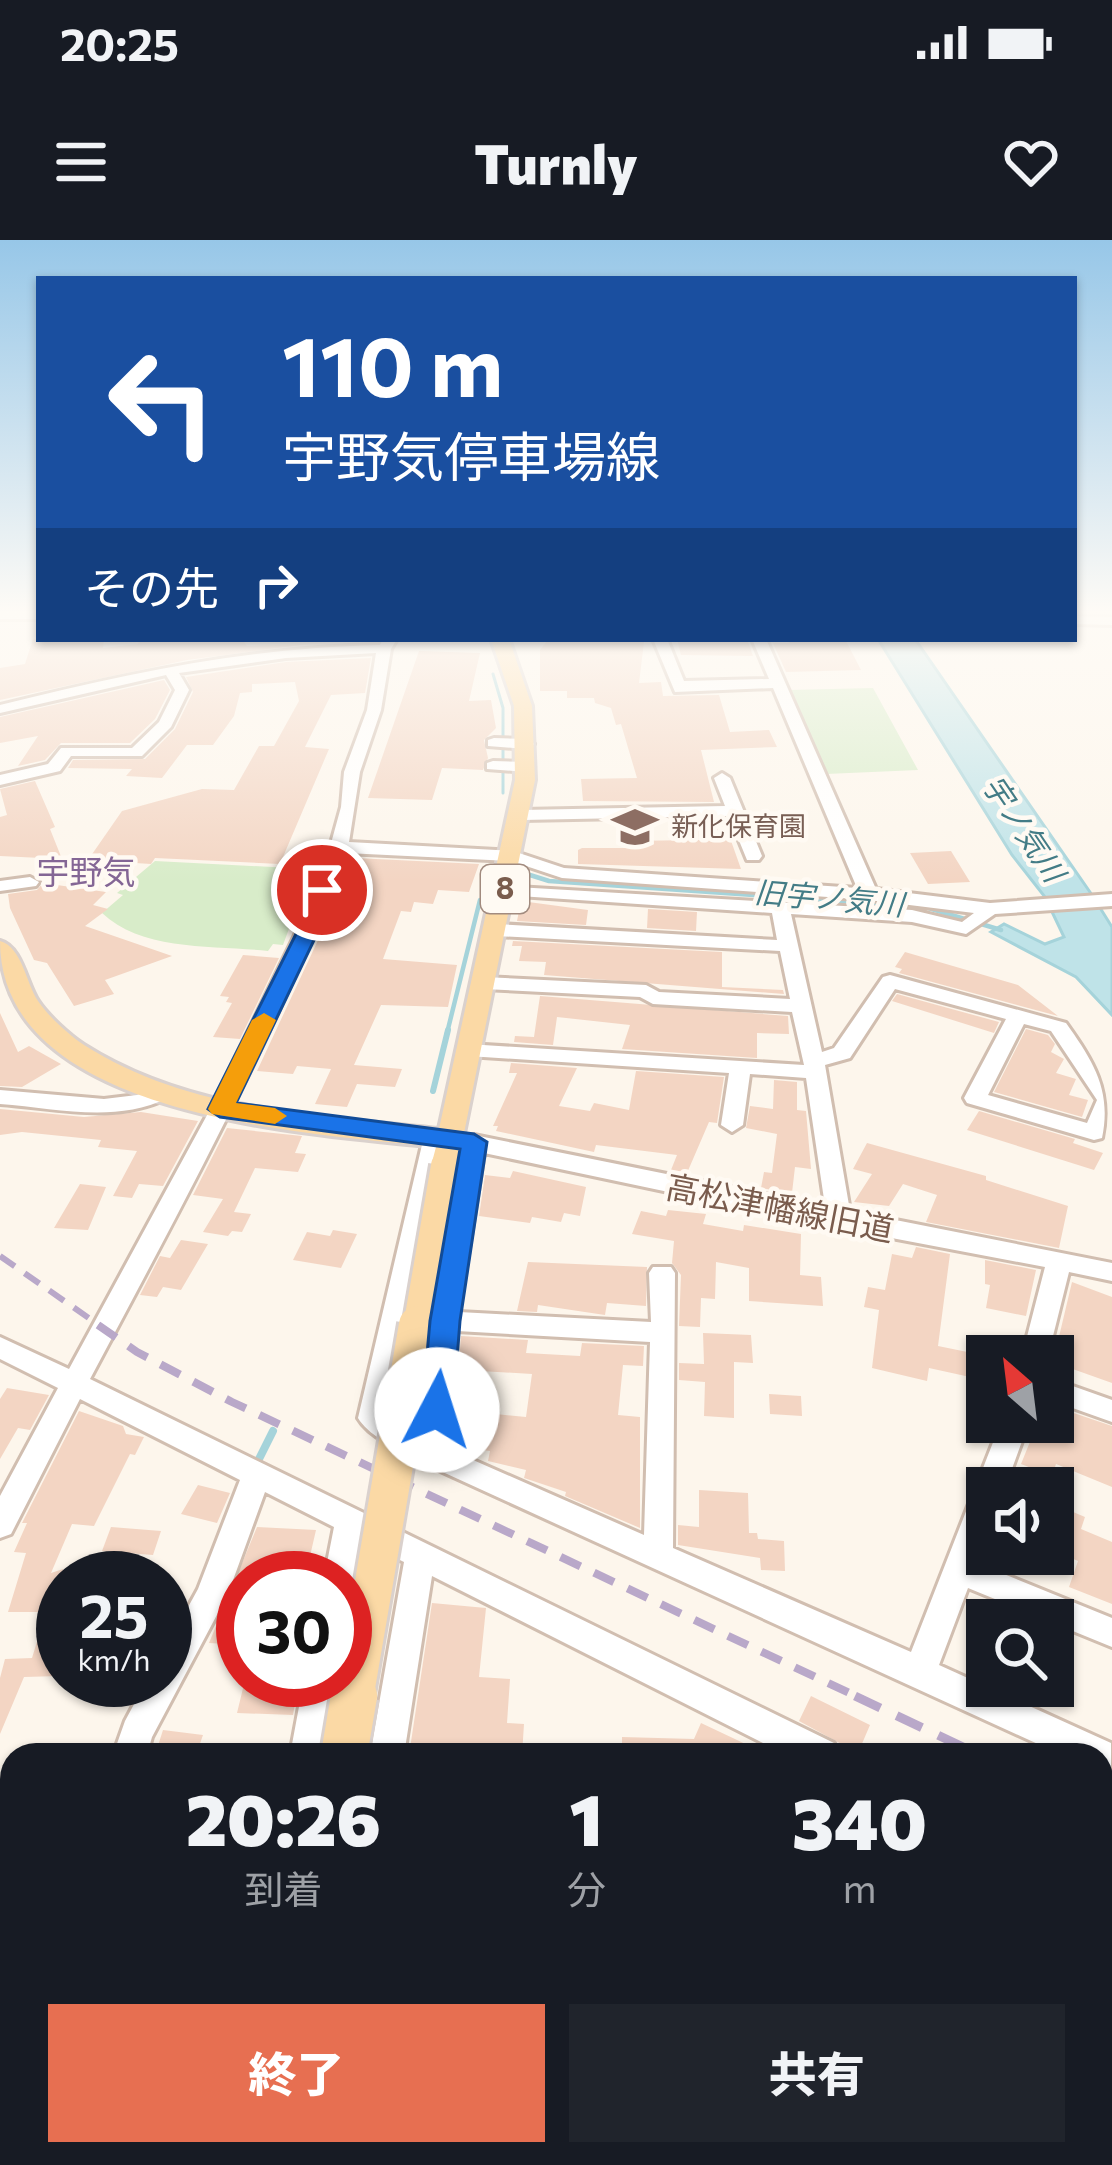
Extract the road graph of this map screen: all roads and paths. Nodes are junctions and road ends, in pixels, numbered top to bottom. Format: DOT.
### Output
graph roads {
  1 [pos="30,702"];
  2 [pos="176,702"];
  3 [pos="376,702"];
  4 [pos="522,702"];
  5 [pos="786,702"];
  6 [pos="0,709"];
  7 [pos="722,778"];
  8 [pos="0,780"];
  9 [pos="735,811"];
  10 [pos="522,815"];
  11 [pos="339,847"];
  12 [pos="513,856"];
  13 [pos="753,856"];
  14 [pos="30,882"];
  15 [pos="0,886"];
  16 [pos="505,890"];
  17 [pos="869,894"];
  18 [pos="1112,900"];
  19 [pos="780,908"];
  20 [pos="981,916"];
  21 [pos="496,930"];
  22 [pos="790,946"];
  23 [pos="0,948"];
  24 [pos="484,983"];
  25 [pos="802,1006"];
  26 [pos="1018,1016"];
  27 [pos="468,1050"];
  28 [pos="815,1066"];
  29 [pos="740,1069"];
  30 [pos="160,1093"];
  31 [pos="0,1097"];
  32 [pos="220,1109"];
  33 [pos="732,1125"];
  34 [pos="451,1146"];
  35 [pos="839,1220"];
  36 [pos="1058,1264"];
  37 [pos="1112,1272"];
  38 [pos="662,1273"];
  39 [pos="445,1321"];
  40 [pos="664,1333"];
  41 [pos="1040,1335"];
  42 [pos="0,1347"];
  43 [pos="72,1382"];
  44 [pos="1074,1397"];
  45 [pos="1112,1411"];
  46 [pos="434,1455"];
  47 [pos="256,1476"];
  48 [pos="350,1522"];
  49 [pos="0,1526"];
  50 [pos="344,1551"];
  51 [pos="966,1551"];
  52 [pos="658,1555"];
  53 [pos="420,1557"];
  54 [pos="959,1570"];
  55 [pos="192,1631"];
  56 [pos="1112,1634"];
  57 [pos="920,1672"];
  58 [pos="150,1707"];
  59 [pos="315,1707"];
  60 [pos="134,1743"];
  61 [pos="309,1743"];
  62 [pos="346,1743"];
  63 [pos="389,1743"];
  64 [pos="799,1743"];
  65 [pos="1074,1743"];
  1 -- 6 [label="street"];
  2 -- 8 [label="street"];
  3 -- 11 [label="street"];
  4 -- 10 [label="main road, 8"];
  5 -- 17 [label="street"];
  7 -- 9 [label="street"];
  9 -- 10 [label="street"];
  9 -- 13 [label="street"];
  10 -- 12 [label="main road, 8"];
  11 -- 12 [label="street"];
  11 -- 32 [label="street"];
  12 -- 16 [label="main road, 8"];
  12 -- 17 [label="street"];
  14 -- 15 [label="street"];
  16 -- 19 [label="street"];
  16 -- 21 [label="main road, 8"];
  17 -- 20 [label="street"];
  18 -- 20 [label="street"];
  19 -- 20 [label="street"];
  19 -- 22 [label="street"];
  21 -- 22 [label="street"];
  21 -- 24 [label="main road, 8"];
  22 -- 25 [label="street"];
  23 -- 30 [label="main road"];
  24 -- 25 [label="street"];
  24 -- 27 [label="main road, 8"];
  25 -- 28 [label="street"];
  26 -- 26 [label="street"];
  26 -- 28 [label="street"];
  27 -- 29 [label="street"];
  27 -- 34 [label="main road, 8"];
  28 -- 29 [label="street"];
  28 -- 35 [label="street"];
  29 -- 33 [label="street"];
  30 -- 31 [label="street"];
  30 -- 32 [label="main road"];
  32 -- 34 [label="main road"];
  32 -- 43 [label="street"];
  34 -- 35 [label="street, 高松津幡線旧道"];
  34 -- 39 [label="street"];
  34 -- 46 [label="street"];
  34 -- 62 [label="main road, 8, bridge"];
  35 -- 36 [label="street, 高松津幡線旧道"];
  36 -- 37 [label="street, 高松津幡線旧道"];
  36 -- 41 [label="street"];
  38 -- 40 [label="street"];
  39 -- 40 [label="street"];
  39 -- 46 [label="street"];
  40 -- 52 [label="street"];
  42 -- 43 [label="street"];
  43 -- 47 [label="street"];
  43 -- 49 [label="street"];
  44 -- 45 [label="street"];
  46 -- 52 [label="street"];
  47 -- 48 [label="street"];
  47 -- 55 [label="street"];
  48 -- 50 [label="street"];
  48 -- 53 [label="street"];
  51 -- 54 [label="street"];
  52 -- 57 [label="street"];
  53 -- 63 [label="street"];
  53 -- 64 [label="street"];
  54 -- 56 [label="street"];
  54 -- 57 [label="street"];
  57 -- 65 [label="street"];
  58 -- 60 [label="street"];
  59 -- 61 [label="street"];
}
